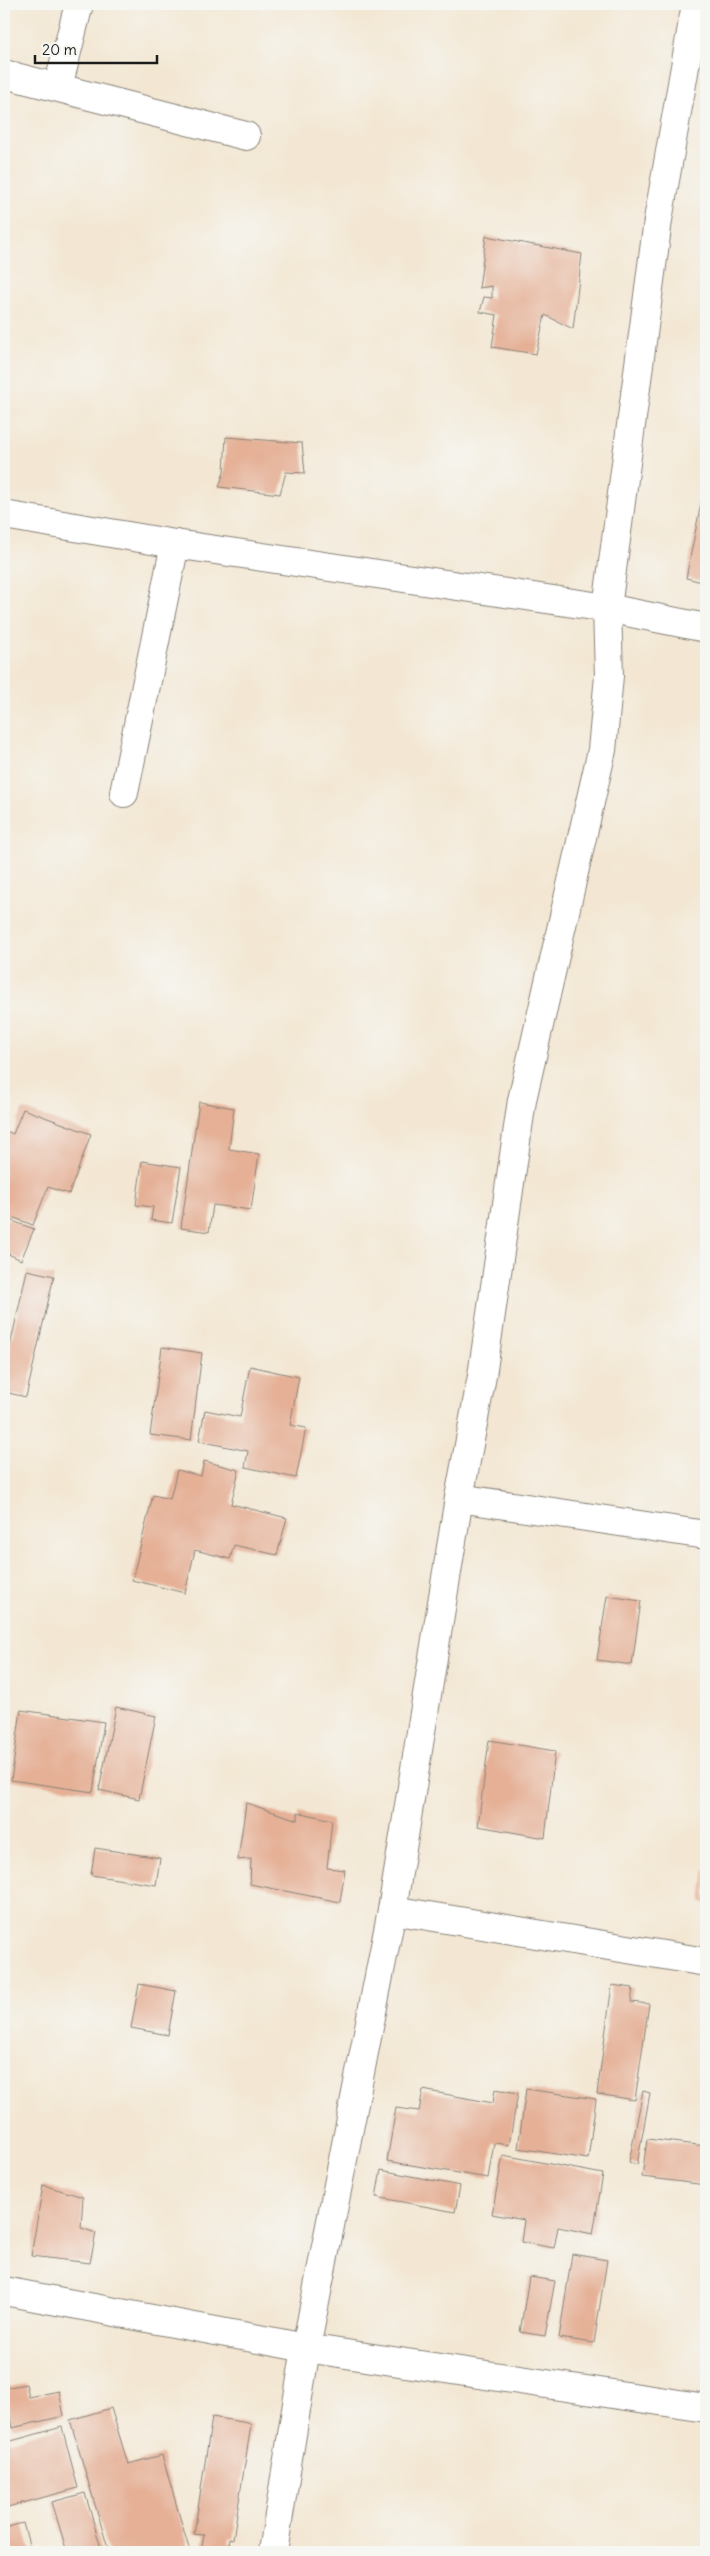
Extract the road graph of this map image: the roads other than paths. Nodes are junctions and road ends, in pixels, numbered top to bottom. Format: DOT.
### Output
graph roads {
  1 [pos="79,4"];
  2 [pos="696,4"];
  3 [pos="4,74"];
  4 [pos="58,87"];
  5 [pos="246,136"];
  6 [pos="4,515"];
  7 [pos="175,544"];
  8 [pos="607,608"];
  9 [pos="706,628"];
  10 [pos="124,793"];
  11 [pos="459,1498"];
  12 [pos="706,1535"];
  13 [pos="392,1910"];
  14 [pos="706,1962"];
  15 [pos="4,2291"];
  16 [pos="306,2348"];
  17 [pos="706,2408"];
  18 [pos="274,2552"];
  1 -- 4 [label="street"];
  2 -- 8 [label="street"];
  3 -- 4 [label="street"];
  4 -- 5 [label="street"];
  6 -- 7 [label="street"];
  7 -- 8 [label="street"];
  7 -- 10 [label="street"];
  8 -- 9 [label="street"];
  8 -- 11 [label="street"];
  11 -- 12 [label="street"];
  11 -- 13 [label="street"];
  13 -- 14 [label="street"];
  13 -- 16 [label="street"];
  15 -- 16 [label="street"];
  16 -- 17 [label="street"];
  16 -- 18 [label="street"];
}
